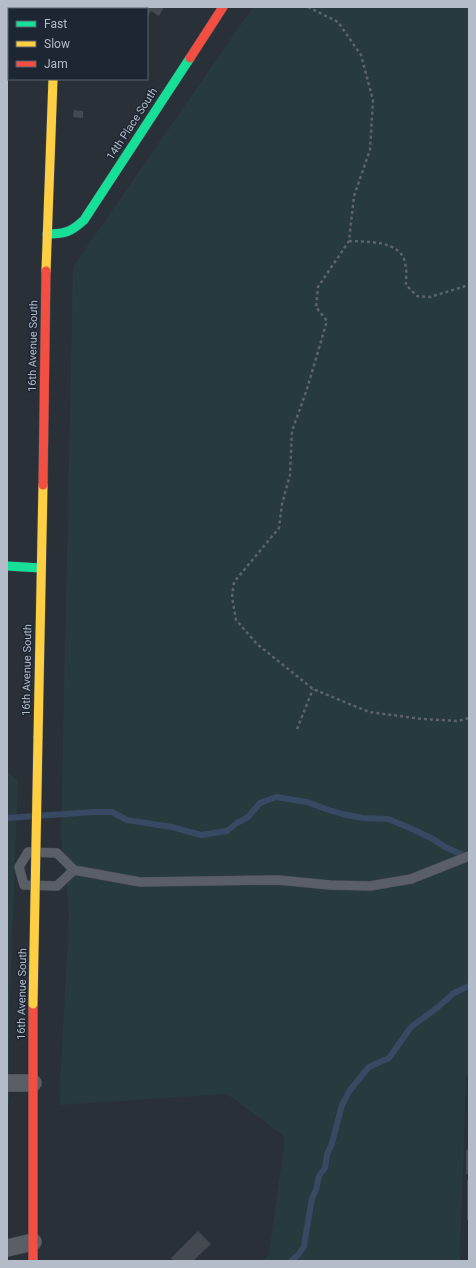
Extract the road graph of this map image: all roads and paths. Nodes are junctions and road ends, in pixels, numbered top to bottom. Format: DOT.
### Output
graph roads {
  1 [pos="224,7"];
  2 [pos="308,7"];
  3 [pos="53,80"];
  4 [pos="47,234"];
  5 [pos="349,241"];
  6 [pos="469,285"];
  7 [pos="7,566"];
  8 [pos="41,568"];
  9 [pos="313,689"];
  10 [pos="469,718"];
  11 [pos="297,729"];
  12 [pos="469,856"];
  13 [pos="74,870"];
  14 [pos="7,1083"];
  15 [pos="33,1083"];
  16 [pos="33,1242"];
  17 [pos="7,1248"];
  18 [pos="33,1261"];
  1 -- 4 [label="main road, 14th Place South"];
  2 -- 5 [label="path"];
  3 -- 4 [label="main road, 16th Avenue South"];
  4 -- 8 [label="main road, 16th Avenue South"];
  5 -- 6 [label="path"];
  5 -- 9 [label="path"];
  7 -- 8 [label="main road"];
  8 -- 15 [label="main road, 16th Avenue South, bridge"];
  9 -- 10 [label="path"];
  9 -- 11 [label="path"];
  12 -- 13 [label="lane"];
  13 -- 13 [label="lane"];
  14 -- 15 [label="street"];
  15 -- 16 [label="main road, 16th Avenue South"];
  16 -- 17 [label="street"];
  16 -- 18 [label="main road, 16th Avenue South"];
}
